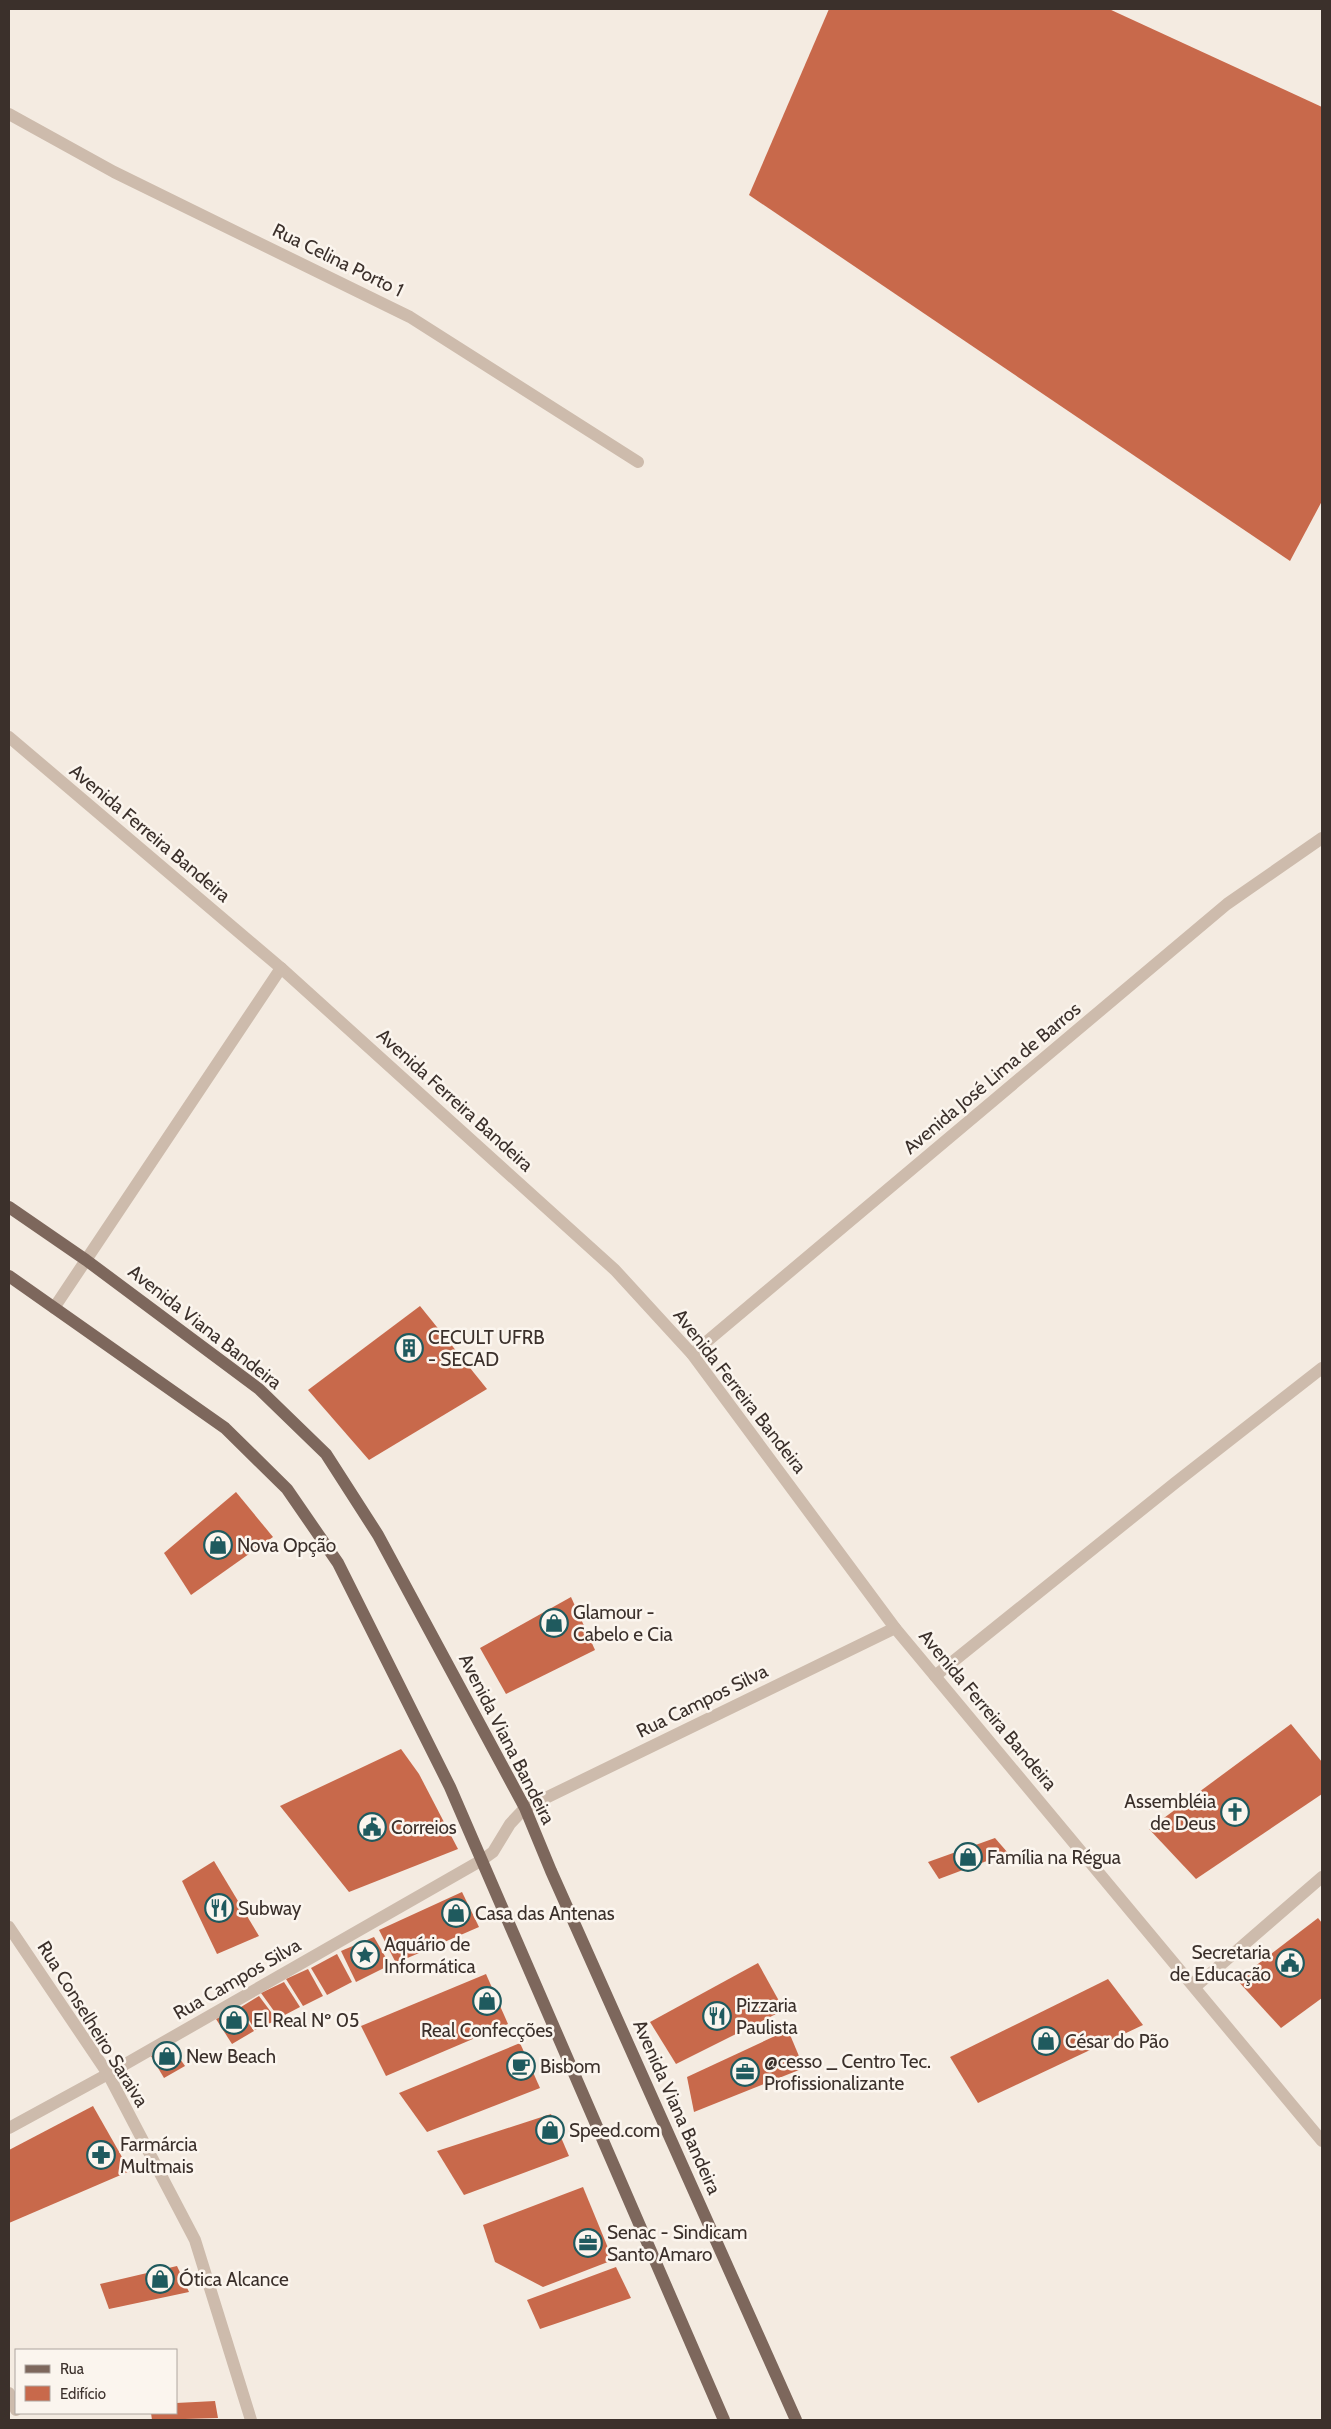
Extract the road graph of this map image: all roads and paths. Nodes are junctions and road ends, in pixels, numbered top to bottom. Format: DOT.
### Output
graph roads {
  1 [pos="9,114"];
  2 [pos="638,462"];
  3 [pos="9,737"];
  4 [pos="1322,838"];
  5 [pos="281,968"];
  6 [pos="9,1207"];
  7 [pos="86,1260"];
  8 [pos="9,1276"];
  9 [pos="54,1308"];
  10 [pos="692,1354"];
  11 [pos="1322,1368"];
  12 [pos="895,1628"];
  13 [pos="935,1676"];
  14 [pos="525,1808"];
  15 [pos="482,1860"];
  16 [pos="1322,1877"];
  17 [pos="9,1927"];
  18 [pos="1195,1987"];
  19 [pos="108,2074"];
  20 [pos="9,2128"];
  21 [pos="1322,2141"];
  22 [pos="9,2393"];
  23 [pos="15,2406"];
  24 [pos="251,2420"];
  25 [pos="724,2420"];
  26 [pos="796,2420"];
  1 -- 2 [label="street, Rua Celina Porto 1"];
  3 -- 5 [label="street, Avenida Ferreira Bandeira"];
  4 -- 10 [label="street, Avenida José Lima de Barros"];
  5 -- 7 [label="street"];
  5 -- 10 [label="street, Avenida Ferreira Bandeira"];
  6 -- 7 [label="main road, Avenida Viana Bandeira"];
  7 -- 9 [label="street"];
  7 -- 14 [label="main road, Avenida Viana Bandeira"];
  8 -- 9 [label="main road"];
  9 -- 15 [label="main road"];
  10 -- 12 [label="street, Avenida Ferreira Bandeira"];
  11 -- 13 [label="street"];
  12 -- 13 [label="street, Avenida Ferreira Bandeira"];
  12 -- 14 [label="street, Rua Campos Silva"];
  13 -- 18 [label="street, Avenida Ferreira Bandeira"];
  14 -- 15 [label="street, Rua Campos Silva"];
  14 -- 26 [label="main road, Avenida Viana Bandeira"];
  15 -- 19 [label="street, Rua Campos Silva"];
  15 -- 25 [label="main road"];
  16 -- 18 [label="street"];
  17 -- 19 [label="street, Rua Conselheiro Saraiva"];
  18 -- 21 [label="street, Avenida Ferreira Bandeira"];
  19 -- 20 [label="street, Rua Campos Silva"];
  19 -- 24 [label="street, Rua Conselheiro Saraiva"];
  22 -- 23 [label="street"];
}
